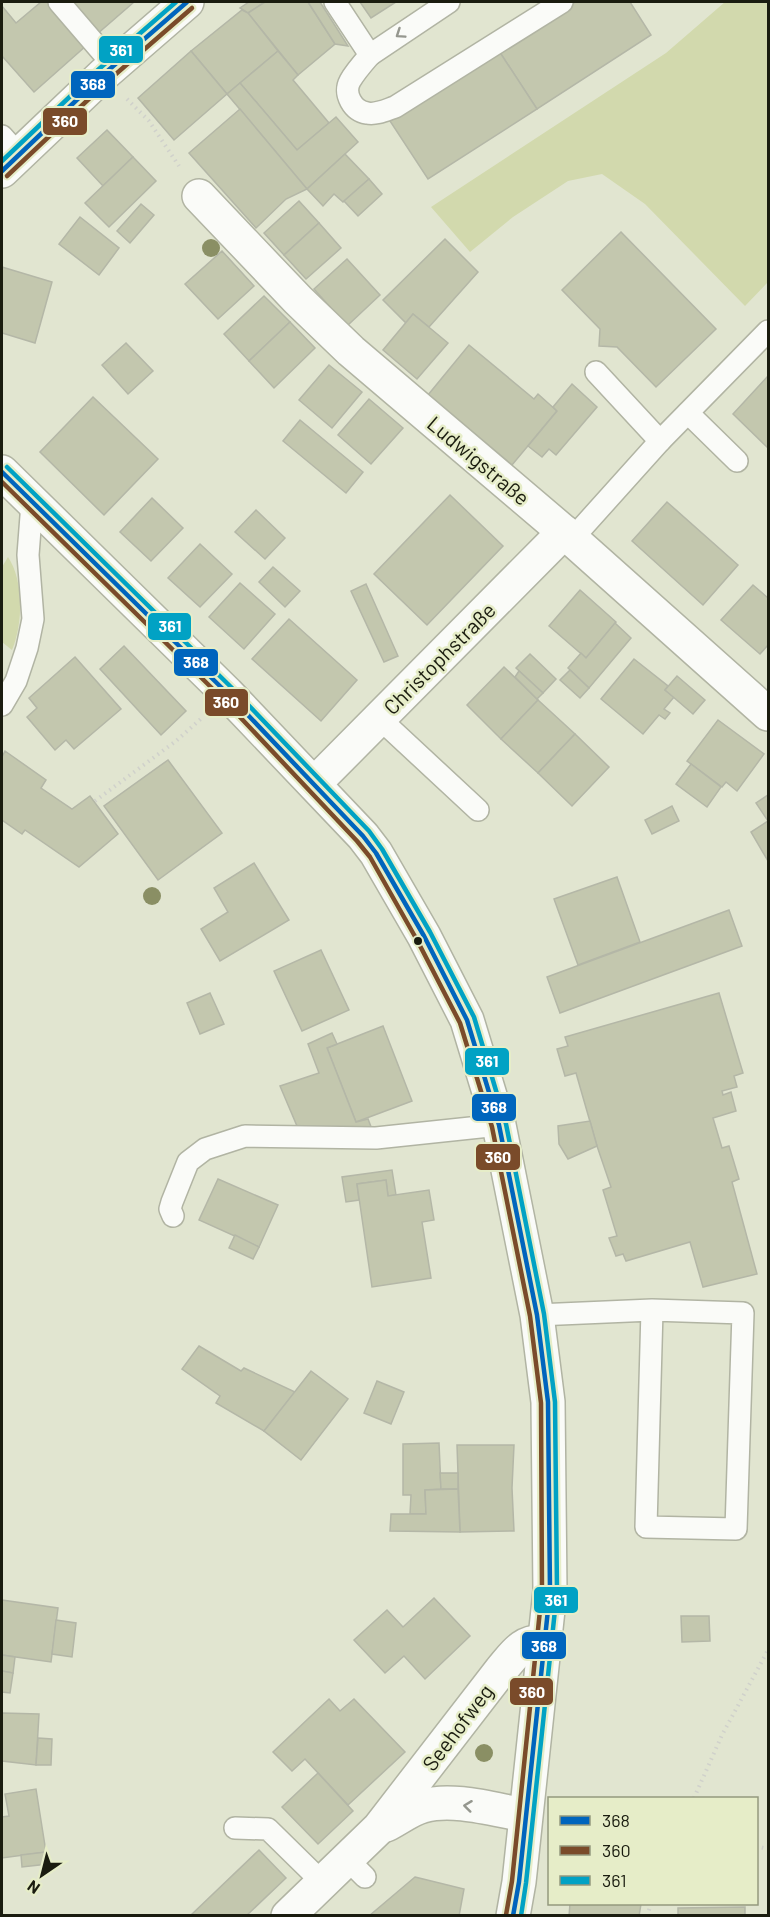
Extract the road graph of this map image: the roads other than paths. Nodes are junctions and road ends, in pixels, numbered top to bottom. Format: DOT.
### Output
graph roads {
  1 [pos="60,2"];
  2 [pos="187,2"];
  3 [pos="335,2"];
  4 [pos="449,2"];
  5 [pos="561,2"];
  6 [pos="370,55"];
  7 [pos="114,66"];
  8 [pos="7,154"];
  9 [pos="199,196"];
  10 [pos="768,331"];
  11 [pos="596,372"];
  12 [pos="688,413"];
  13 [pos="660,441"];
  14 [pos="737,461"];
  15 [pos="2,472"];
  16 [pos="32,503"];
  17 [pos="568,536"];
  18 [pos="764,701"];
  19 [pos="2,705"];
  20 [pos="379,718"];
  21 [pos="314,784"];
  22 [pos="478,810"];
  23 [pos="499,1125"];
  24 [pos="173,1216"];
  25 [pos="652,1310"];
  26 [pos="537,1315"];
  27 [pos="544,1641"];
  28 [pos="525,1815"];
  29 [pos="235,1828"];
  30 [pos="379,1828"];
  31 [pos="322,1882"];
  32 [pos="288,1916"];
  33 [pos="513,1916"];
  1 -- 7 [label="lane"];
  2 -- 7 [label="street"];
  3 -- 6 [label="lane"];
  4 -- 6 [label="lane, one-way"];
  5 -- 6 [label="lane"];
  7 -- 8 [label="street"];
  9 -- 17 [label="street, Ludwigstraße"];
  10 -- 12 [label="lane"];
  11 -- 13 [label="lane"];
  12 -- 13 [label="lane"];
  12 -- 14 [label="lane"];
  13 -- 17 [label="lane"];
  15 -- 16 [label="street"];
  16 -- 19 [label="lane"];
  16 -- 21 [label="street"];
  17 -- 18 [label="street, Ludwigstraße"];
  17 -- 20 [label="street, Christophstraße"];
  20 -- 21 [label="street, Christophstraße"];
  20 -- 22 [label="lane"];
  21 -- 23 [label="street"];
  23 -- 24 [label="lane"];
  23 -- 26 [label="street"];
  25 -- 25 [label="lane"];
  25 -- 26 [label="lane"];
  26 -- 27 [label="street"];
  27 -- 28 [label="street"];
  27 -- 30 [label="street, Seehofweg"];
  28 -- 30 [label="street, Seehofweg, one-way"];
  28 -- 33 [label="street"];
  29 -- 31 [label="lane"];
  30 -- 31 [label="street, Seehofweg"];
  31 -- 32 [label="street, Seehofweg"];
}
